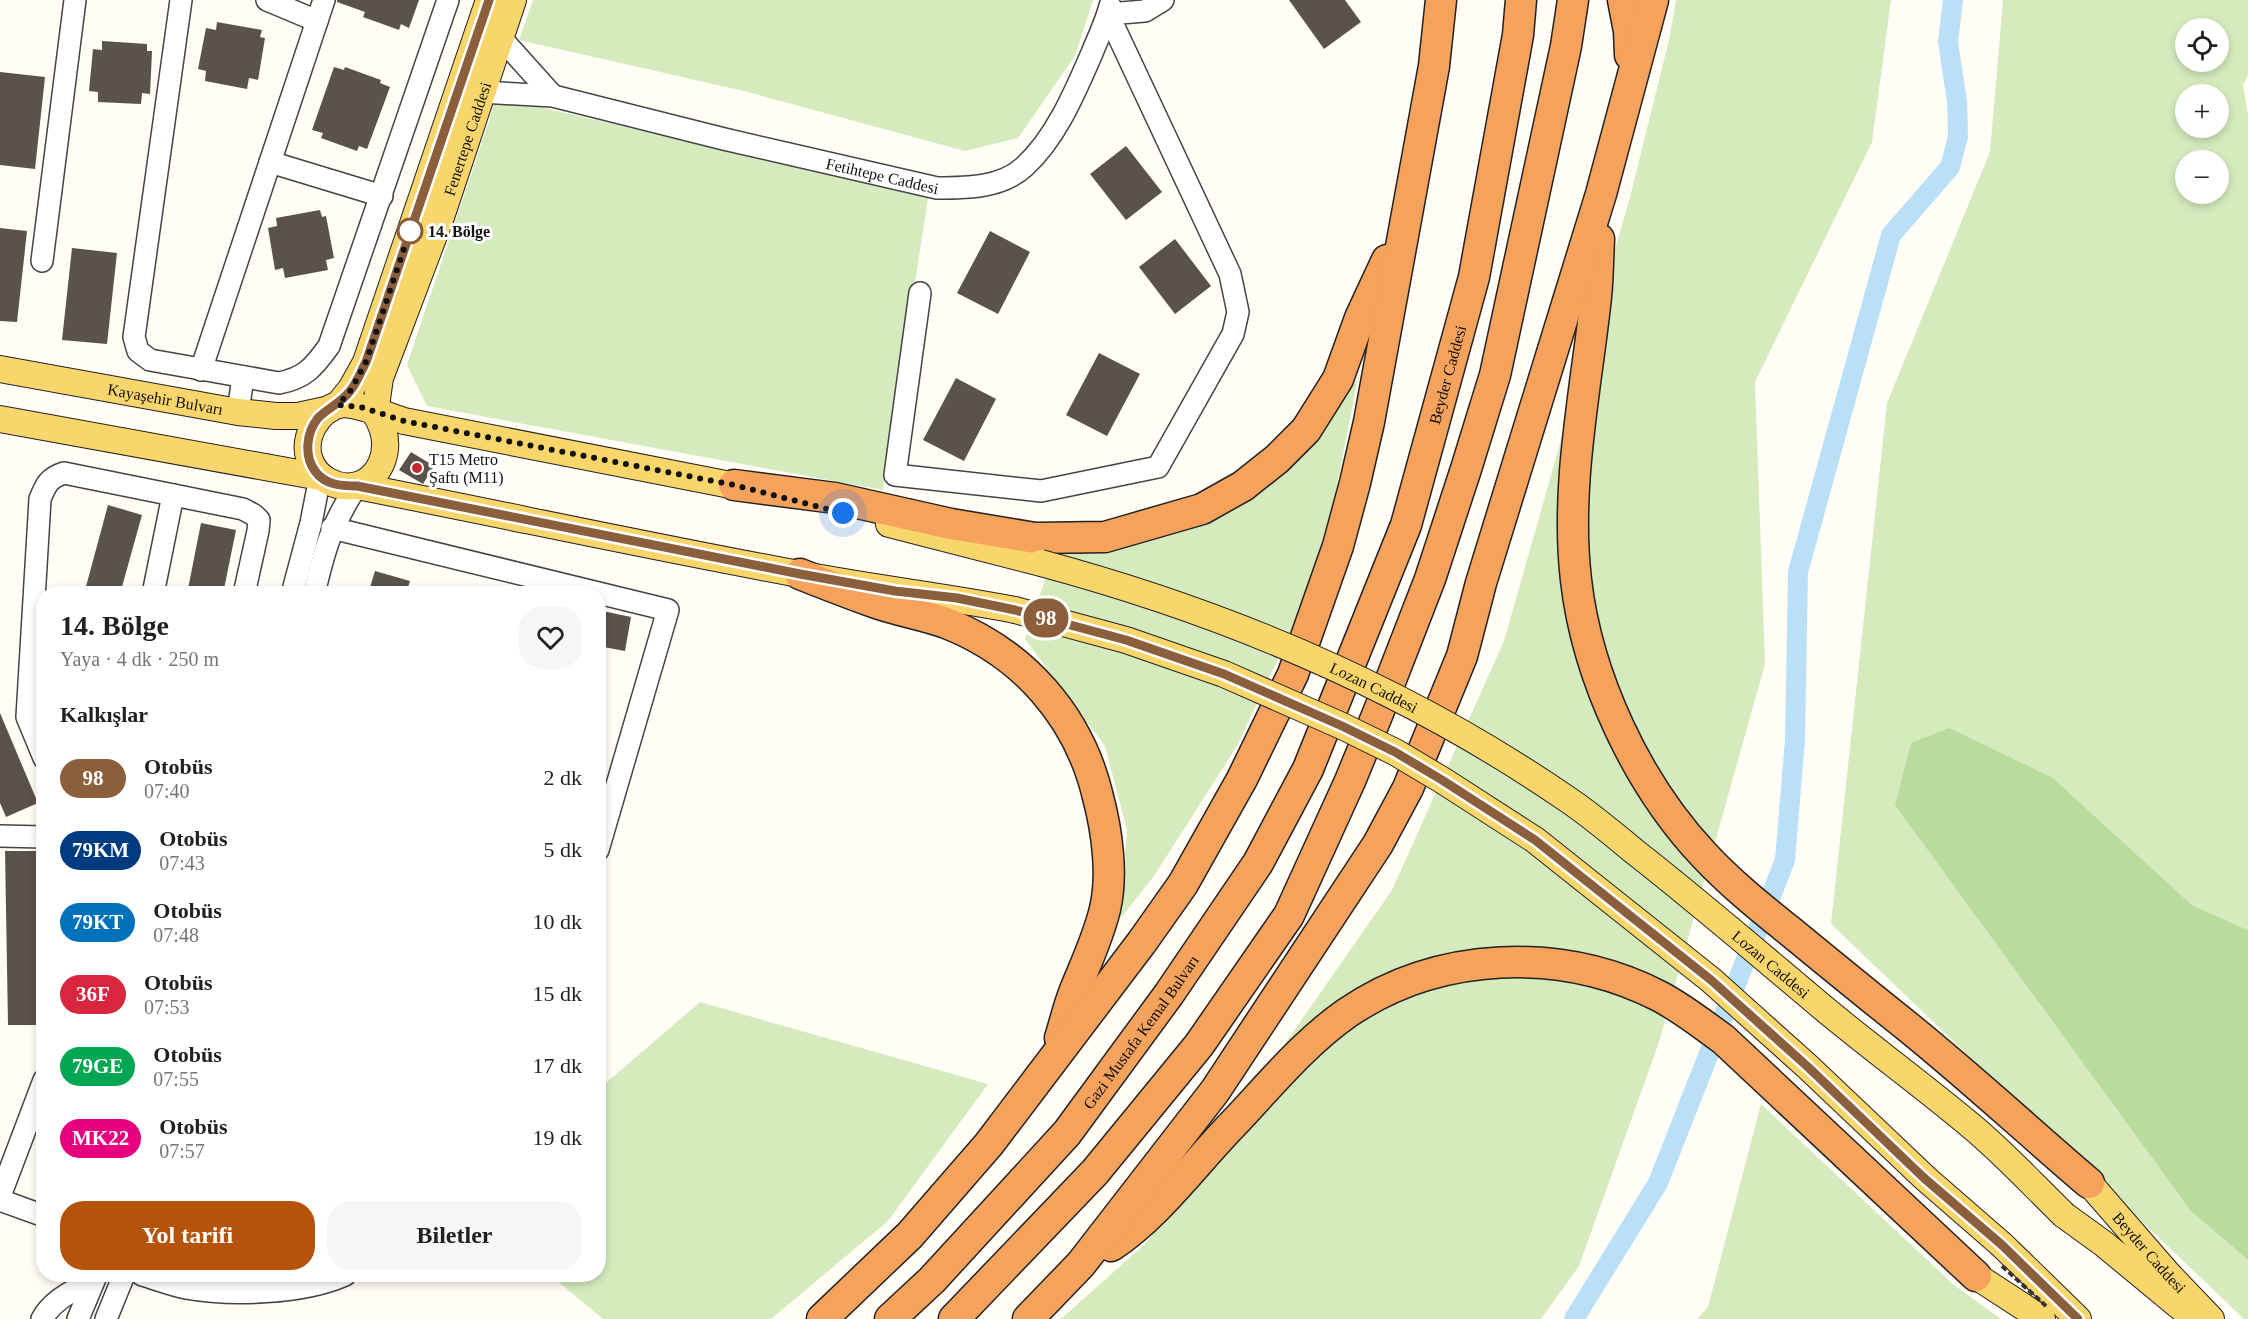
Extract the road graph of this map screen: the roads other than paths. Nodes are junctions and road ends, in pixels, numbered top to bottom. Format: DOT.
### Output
graph roads {
  1 [pos="75,0"];
  2 [pos="181,0"];
  3 [pos="267,0"];
  4 [pos="324,0"];
  5 [pos="448,0"];
  6 [pos="489,0"];
  7 [pos="513,0"];
  8 [pos="1163,0"];
  9 [pos="1441,0"];
  10 [pos="1460,0"];
  11 [pos="1521,0"];
  12 [pos="1573,0"];
  13 [pos="1623,0"];
  14 [pos="1653,0"];
  15 [pos="1110,7"];
  16 [pos="317,21"];
  17 [pos="500,37"];
  18 [pos="1434,66"];
  19 [pos="1630,85"];
  20 [pos="481,92"];
  21 [pos="553,96"];
  22 [pos="270,162"];
  23 [pos="1601,194"];
  24 [pos="382,196"];
  25 [pos="1403,224"];
  26 [pos="42,261"];
  27 [pos="920,293"];
  28 [pos="0,369"];
  29 [pos="201,370"];
  30 [pos="243,377"];
  31 [pos="334,407"];
  32 [pos="238,412"];
  33 [pos="375,413"];
  34 [pos="0,419"];
  35 [pos="320,477"];
  36 [pos="734,485"];
  37 [pos="357,486"];
  38 [pos="173,495"];
  39 [pos="332,528"];
  40 [pos="800,574"];
  41 [pos="155,586"];
  42 [pos="246,586"];
  43 [pos="294,586"];
  44 [pos="316,586"];
  45 [pos="570,586"];
  46 [pos="606,595"];
  47 [pos="1336,703"];
  48 [pos="36,739"];
  49 [pos="606,823"];
  50 [pos="0,836"];
  51 [pos="36,837"];
  52 [pos="1054,1058"];
  53 [pos="36,1101"];
  54 [pos="2089,1183"];
  55 [pos="0,1198"];
  56 [pos="36,1213"];
  57 [pos="1081,1264"];
  58 [pos="1976,1275"];
  59 [pos="87,1282"];
  60 [pos="93,1282"];
  61 [pos="121,1282"];
  62 [pos="166,1282"];
  63 [pos="328,1282"];
  64 [pos="42,1319"];
  65 [pos="78,1319"];
  66 [pos="106,1319"];
  67 [pos="822,1319"];
  68 [pos="890,1319"];
  69 [pos="954,1319"];
  70 [pos="1028,1319"];
  71 [pos="2042,1319"];
  72 [pos="2078,1319"];
  73 [pos="2195,1319"];
  74 [pos="2211,1319"];
  1 -- 26 [label="street"];
  2 -- 29 [label="street"];
  3 -- 16 [label="street"];
  4 -- 16 [label="street"];
  5 -- 24 [label="street"];
  6 -- 31 [label="main road, Fenertepe Caddesi"];
  7 -- 17 [label="main road, Fenertepe Caddesi"];
  8 -- 15 [label="street"];
  9 -- 18 [label="highway"];
  10 -- 18 [label="highway"];
  11 -- 47 [label="highway, Beyder Caddesi"];
  12 -- 69 [label="highway"];
  13 -- 19 [label="highway"];
  14 -- 19 [label="highway"];
  15 -- 21 [label="street, Fetihtepe Caddesi"];
  15 -- 27 [label="street"];
  16 -- 22 [label="street"];
  17 -- 20 [label="main road, Fenertepe Caddesi"];
  17 -- 21 [label="street"];
  18 -- 25 [label="highway"];
  19 -- 23 [label="highway"];
  20 -- 21 [label="street, Fetihtepe Caddesi"];
  20 -- 33 [label="main road, Fenertepe Caddesi"];
  22 -- 24 [label="street"];
  22 -- 29 [label="street"];
  23 -- 54 [label="highway"];
  23 -- 57 [label="highway"];
  24 -- 30 [label="street"];
  25 -- 36 [label="highway"];
  25 -- 52 [label="highway"];
  28 -- 32 [label="main road, Kayaşehir Bulvarı"];
  29 -- 30 [label="street"];
  30 -- 32 [label="street"];
  31 -- 32 [label="main road, Kayaşehir Bulvarı"];
  31 -- 33 [label="main road"];
  31 -- 35 [label="main road"];
  33 -- 36 [label="main road, Lozan Caddesi"];
  33 -- 37 [label="main road"];
  34 -- 35 [label="main road"];
  35 -- 37 [label="main road"];
  35 -- 43 [label="street"];
  36 -- 73 [label="main road, Lozan Caddesi, bridge"];
  37 -- 39 [label="street"];
  37 -- 40 [label="main road"];
  38 -- 41 [label="street"];
  38 -- 42 [label="street"];
  38 -- 48 [label="street"];
  39 -- 44 [label="street"];
  39 -- 45 [label="street"];
  40 -- 52 [label="highway"];
  40 -- 72 [label="main road, bridge"];
  46 -- 49 [label="street"];
  47 -- 68 [label="highway, Gazi Mustafa Kemal Bulvarı"];
  50 -- 51 [label="street"];
  52 -- 67 [label="highway"];
  53 -- 55 [label="street"];
  54 -- 74 [label="main road, Beyder Caddesi"];
  55 -- 56 [label="street"];
  57 -- 58 [label="highway"];
  57 -- 70 [label="highway"];
  58 -- 71 [label="main road"];
  59 -- 64 [label="street"];
  60 -- 65 [label="street"];
  61 -- 66 [label="street"];
  62 -- 63 [label="street"];
}
